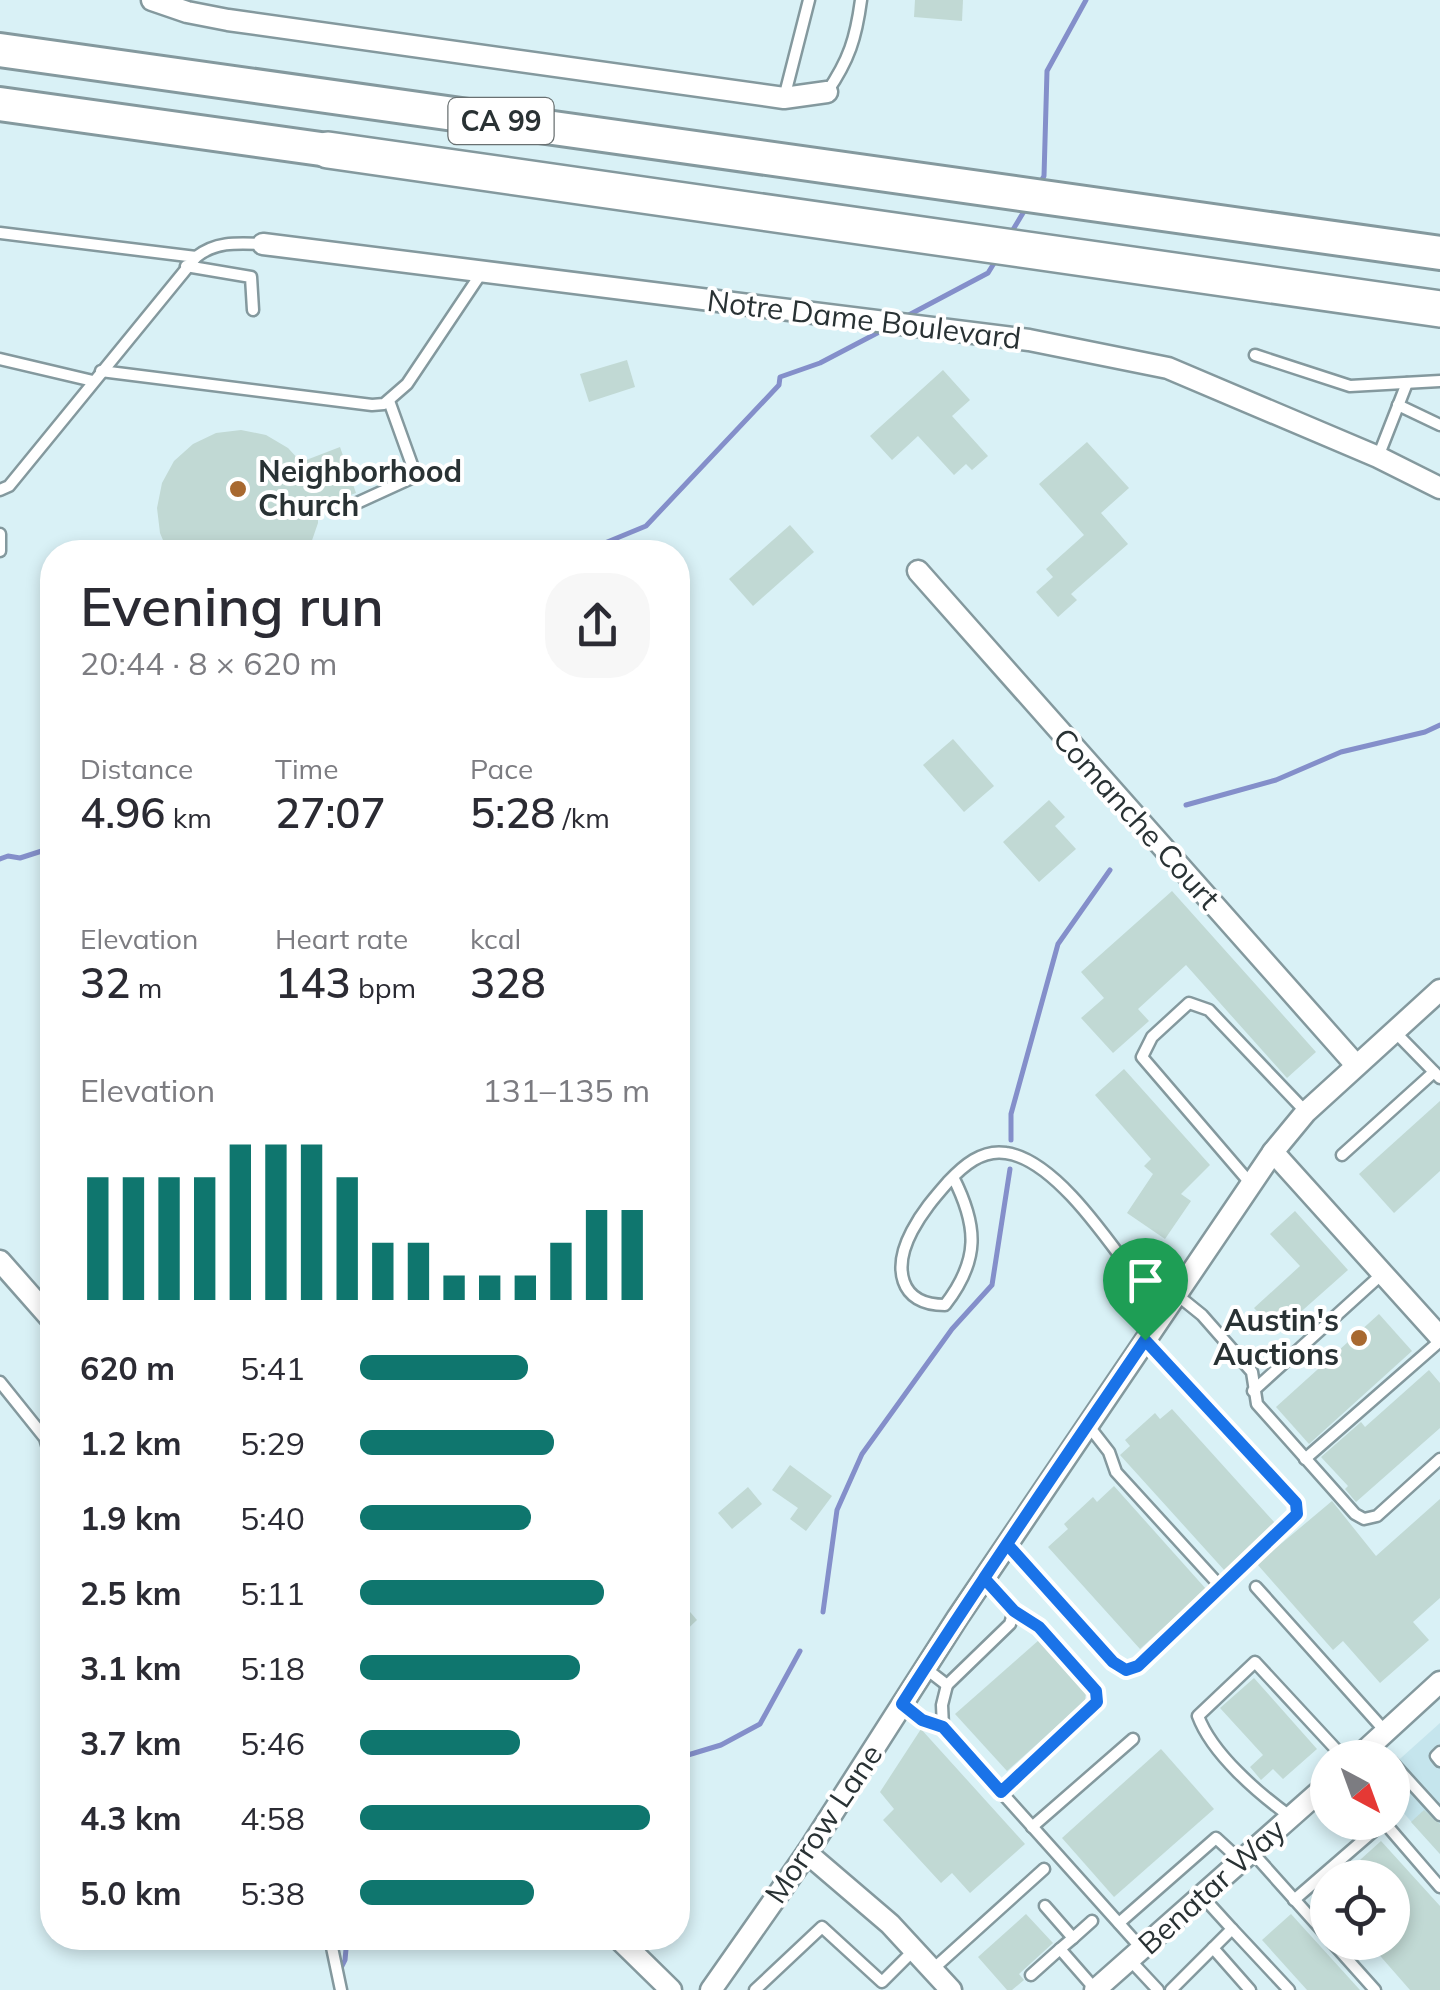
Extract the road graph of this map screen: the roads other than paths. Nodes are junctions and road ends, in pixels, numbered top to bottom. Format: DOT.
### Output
graph roads {
  1 [pos="152,0"];
  2 [pos="809,0"];
  3 [pos="861,0"];
  4 [pos="0,50"];
  5 [pos="827,92"];
  6 [pos="784,98"];
  7 [pos="0,104"];
  8 [pos="328,150"];
  9 [pos="0,233"];
  10 [pos="263,244"];
  11 [pos="1440,253"];
  12 [pos="196,256"];
  13 [pos="186,266"];
  14 [pos="482,272"];
  15 [pos="1440,309"];
  16 [pos="253,310"];
  17 [pos="1255,355"];
  18 [pos="0,358"];
  19 [pos="97,376"];
  20 [pos="1440,381"];
  21 [pos="1407,384"];
  22 [pos="389,401"];
  23 [pos="1398,405"];
  24 [pos="1440,425"];
  25 [pos="1378,457"];
  26 [pos="1440,488"];
  27 [pos="0,490"];
  28 [pos="357,503"];
  29 [pos="0,534"];
  30 [pos="0,551"];
  31 [pos="918,571"];
  32 [pos="1436,1001"];
  33 [pos="1394,1031"];
  34 [pos="1356,1065"];
  35 [pos="1437,1075"];
  36 [pos="1306,1112"];
  37 [pos="1272,1152"];
  38 [pos="1342,1154"];
  39 [pos="953,1177"];
  40 [pos="1251,1184"];
  41 [pos="0,1260"];
  42 [pos="1382,1274"];
  43 [pos="1176,1294"];
  44 [pos="40,1306"];
  45 [pos="1163,1313"];
  46 [pos="1440,1339"];
  47 [pos="1145,1340"];
  48 [pos="0,1382"];
  49 [pos="1253,1390"];
  50 [pos="1088,1424"];
  51 [pos="40,1432"];
  52 [pos="1306,1459"];
  53 [pos="1440,1459"];
  54 [pos="1007,1544"];
  55 [pos="984,1578"];
  56 [pos="1221,1587"];
  57 [pos="1256,1587"];
  58 [pos="1014,1611"];
  59 [pos="925,1668"];
  60 [pos="1440,1682"];
  61 [pos="948,1686"];
  62 [pos="902,1704"];
  63 [pos="943,1727"];
  64 [pos="1380,1736"];
  65 [pos="1132,1739"];
  66 [pos="1327,1740"];
  67 [pos="1376,1740"];
  68 [pos="1382,1740"];
  69 [pos="1440,1752"];
  70 [pos="1440,1761"];
  71 [pos="1410,1781"];
  72 [pos="1001,1792"];
  73 [pos="1310,1800"];
  74 [pos="1440,1814"];
  75 [pos="1291,1816"];
  76 [pos="1032,1827"];
  77 [pos="807,1854"];
  78 [pos="1246,1857"];
  79 [pos="1044,1869"];
  80 [pos="1440,1887"];
  81 [pos="1202,1896"];
  82 [pos="1294,1900"];
  83 [pos="1045,1906"];
  84 [pos="1310,1918"];
  85 [pos="1092,1921"];
  86 [pos="1119,1923"];
  87 [pos="1232,1928"];
  88 [pos="1073,1938"];
  89 [pos="1213,1948"];
  90 [pos="333,1950"];
  91 [pos="630,1950"];
  92 [pos="914,1950"];
  93 [pos="1060,1950"];
  94 [pos="1136,1954"];
  95 [pos="1348,1960"];
  96 [pos="932,1970"];
  97 [pos="1031,1974"];
  98 [pos="948,1989"];
  99 [pos="341,1990"];
  100 [pos="670,1990"];
  101 [pos="711,1990"];
  102 [pos="755,1990"];
  103 [pos="1096,1990"];
  104 [pos="1158,1990"];
  105 [pos="1171,1990"];
  106 [pos="1250,1990"];
  107 [pos="1289,1990"];
  108 [pos="1375,1990"];
  1 -- 6 [label="street"];
  2 -- 6 [label="lane"];
  3 -- 5 [label="lane"];
  4 -- 11 [label="highway, CA 99"];
  5 -- 6 [label="street"];
  7 -- 8 [label="highway, CA 99"];
  8 -- 15 [label="highway, CA 99"];
  9 -- 12 [label="lane"];
  10 -- 12 [label="lane"];
  10 -- 14 [label="street, Notre Dame Boulevard"];
  12 -- 13 [label="lane"];
  13 -- 16 [label="lane"];
  13 -- 19 [label="lane"];
  14 -- 22 [label="lane"];
  14 -- 25 [label="street, Notre Dame Boulevard"];
  17 -- 21 [label="lane"];
  18 -- 19 [label="lane"];
  19 -- 22 [label="lane"];
  19 -- 27 [label="lane"];
  20 -- 21 [label="lane"];
  21 -- 23 [label="lane"];
  22 -- 28 [label="lane"];
  23 -- 24 [label="lane"];
  23 -- 25 [label="lane"];
  25 -- 26 [label="street, Notre Dame Boulevard"];
  29 -- 30 [label="lane"];
  31 -- 34 [label="street, Comanche Court"];
  32 -- 33 [label="street, Morrow Lane"];
  33 -- 34 [label="street, Morrow Lane"];
  33 -- 35 [label="lane"];
  34 -- 36 [label="street, Morrow Lane"];
  35 -- 38 [label="lane"];
  36 -- 37 [label="street, Morrow Lane"];
  36 -- 40 [label="lane"];
  37 -- 40 [label="street, Morrow Lane"];
  37 -- 42 [label="street"];
  39 -- 39 [label="lane"];
  39 -- 45 [label="lane"];
  40 -- 43 [label="street, Morrow Lane"];
  41 -- 44 [label="street"];
  42 -- 46 [label="street"];
  42 -- 49 [label="lane"];
  43 -- 45 [label="street, Morrow Lane"];
  43 -- 49 [label="lane"];
  45 -- 47 [label="street, Morrow Lane"];
  46 -- 52 [label="lane"];
  47 -- 50 [label="street, Morrow Lane"];
  47 -- 56 [label="lane"];
  48 -- 51 [label="lane"];
  49 -- 52 [label="lane"];
  50 -- 54 [label="street, Morrow Lane"];
  50 -- 56 [label="lane"];
  52 -- 53 [label="lane"];
  54 -- 55 [label="street, Morrow Lane"];
  54 -- 56 [label="lane"];
  55 -- 58 [label="lane"];
  55 -- 59 [label="street, Morrow Lane"];
  57 -- 64 [label="lane"];
  58 -- 61 [label="lane"];
  58 -- 72 [label="lane"];
  59 -- 61 [label="lane"];
  59 -- 62 [label="street, Morrow Lane"];
  60 -- 64 [label="street"];
  61 -- 63 [label="lane"];
  62 -- 63 [label="lane"];
  62 -- 77 [label="street, Morrow Lane"];
  63 -- 72 [label="lane"];
  64 -- 67 [label="street"];
  64 -- 68 [label="lane"];
  65 -- 76 [label="lane"];
  66 -- 75 [label="lane"];
  69 -- 70 [label="lane"];
  71 -- 74 [label="lane"];
  72 -- 76 [label="lane"];
  73 -- 75 [label="street, Benatar Way"];
  75 -- 78 [label="street, Benatar Way"];
  76 -- 86 [label="lane"];
  77 -- 92 [label="street"];
  77 -- 101 [label="street, Morrow Lane"];
  78 -- 81 [label="street, Benatar Way"];
  78 -- 82 [label="lane"];
  78 -- 86 [label="lane"];
  79 -- 96 [label="lane"];
  80 -- 82 [label="lane"];
  81 -- 87 [label="lane"];
  81 -- 94 [label="street, Benatar Way"];
  82 -- 84 [label="lane"];
  83 -- 88 [label="lane"];
  85 -- 88 [label="lane"];
  86 -- 94 [label="lane"];
  87 -- 89 [label="lane"];
  87 -- 107 [label="lane"];
  88 -- 93 [label="lane"];
  89 -- 105 [label="lane"];
  89 -- 106 [label="lane"];
  90 -- 99 [label="lane"];
  91 -- 100 [label="street"];
  92 -- 96 [label="street"];
  92 -- 102 [label="lane"];
  93 -- 97 [label="lane"];
  93 -- 103 [label="lane"];
  94 -- 103 [label="street, Benatar Way"];
  94 -- 104 [label="lane"];
  95 -- 108 [label="lane"];
  96 -- 98 [label="street"];
}
